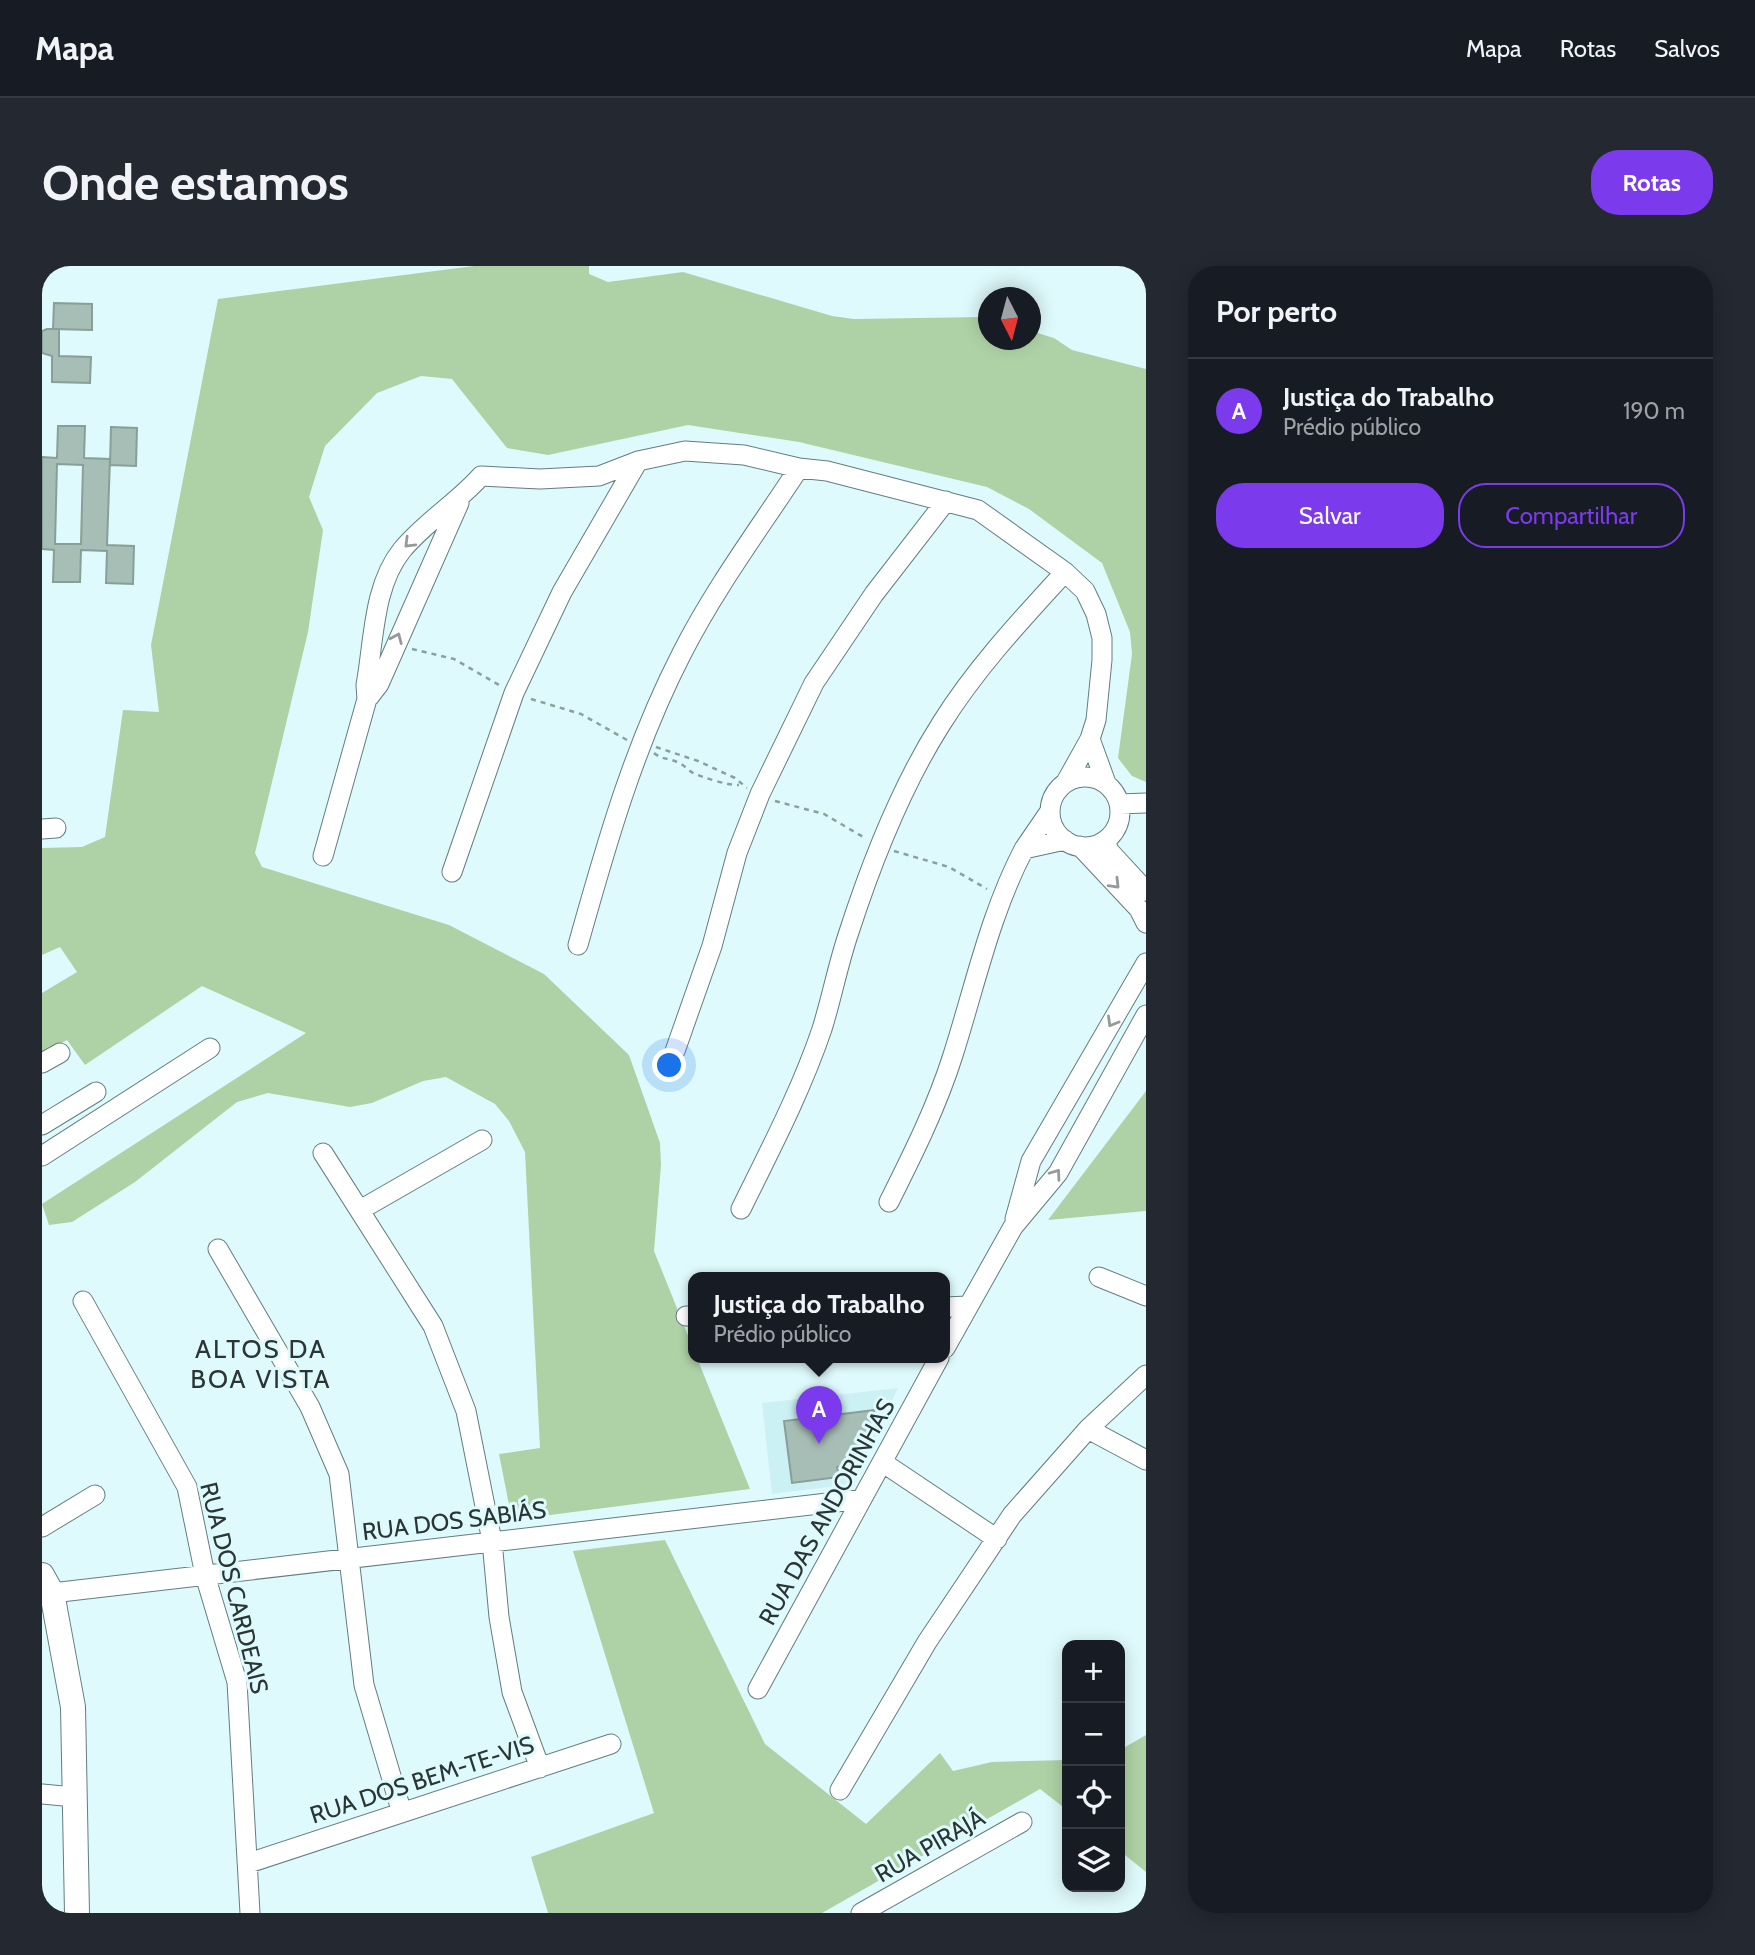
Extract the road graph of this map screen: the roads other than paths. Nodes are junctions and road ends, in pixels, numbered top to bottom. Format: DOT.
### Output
graph roads {
  1 [pos="638,461"];
  2 [pos="799,468"];
  3 [pos="461,499"];
  4 [pos="946,501"];
  5 [pos="1065,572"];
  6 [pos="367,699"];
  7 [pos="1090,739"];
  8 [pos="1066,782"];
  9 [pos="1106,783"];
  10 [pos="1146,803"];
  11 [pos="1119,804"];
  12 [pos="1050,811"];
  13 [pos="1104,841"];
  14 [pos="1072,843"];
  15 [pos="1024,849"];
  16 [pos="323,856"];
  17 [pos="452,872"];
  18 [pos="1146,891"];
  19 [pos="1146,923"];
  20 [pos="578,945"];
  21 [pos="1146,963"];
  22 [pos="1146,1015"];
  23 [pos="210,1048"];
  24 [pos="675,1051"];
  25 [pos="60,1053"];
  26 [pos="42,1063"];
  27 [pos="96,1092"];
  28 [pos="42,1125"];
  29 [pos="482,1140"];
  30 [pos="323,1153"];
  31 [pos="42,1156"];
  32 [pos="889,1202"];
  33 [pos="741,1209"];
  34 [pos="360,1210"];
  35 [pos="1013,1227"];
  36 [pos="218,1250"];
  37 [pos="1099,1277"];
  38 [pos="1146,1296"];
  39 [pos="83,1301"];
  40 [pos="968,1306"];
  41 [pos="950,1307"];
  42 [pos="950,1339"];
  43 [pos="936,1363"];
  44 [pos="1146,1375"];
  45 [pos="1088,1429"];
  46 [pos="1146,1460"];
  47 [pos="882,1462"];
  48 [pos="96,1495"];
  49 [pos="862,1499"];
  50 [pos="42,1527"];
  51 [pos="997,1539"];
  52 [pos="492,1541"];
  53 [pos="350,1558"];
  54 [pos="205,1575"];
  55 [pos="47,1584"];
  56 [pos="758,1689"];
  57 [pos="611,1744"];
  58 [pos="540,1768"];
  59 [pos="840,1790"];
  60 [pos="42,1794"];
  61 [pos="74,1797"];
  62 [pos="402,1813"];
  63 [pos="1022,1822"];
  64 [pos="248,1863"];
  65 [pos="77,1913"];
  66 [pos="250,1913"];
  67 [pos="861,1913"];
  1 -- 2 [label="street"];
  1 -- 3 [label="street"];
  1 -- 17 [label="street"];
  2 -- 4 [label="street"];
  2 -- 20 [label="street"];
  6 -- 3 [label="street, one-way"];
  3 -- 6 [label="street, one-way"];
  4 -- 5 [label="street"];
  4 -- 24 [label="street"];
  5 -- 7 [label="street"];
  5 -- 33 [label="street"];
  6 -- 16 [label="street"];
  7 -- 8 [label="street"];
  7 -- 9 [label="street"];
  8 -- 9 [label="street"];
  8 -- 12 [label="street"];
  9 -- 11 [label="street"];
  10 -- 11 [label="street"];
  11 -- 13 [label="street"];
  12 -- 14 [label="street"];
  12 -- 15 [label="street"];
  13 -- 14 [label="street"];
  13 -- 18 [label="street"];
  14 -- 15 [label="street"];
  14 -- 19 [label="street, one-way"];
  15 -- 32 [label="street"];
  21 -- 35 [label="street, one-way"];
  35 -- 22 [label="street, one-way"];
  23 -- 31 [label="street"];
  25 -- 26 [label="street"];
  27 -- 28 [label="street"];
  29 -- 34 [label="street"];
  30 -- 34 [label="street"];
  34 -- 52 [label="street"];
  35 -- 40 [label="street"];
  36 -- 53 [label="street"];
  37 -- 38 [label="street"];
  39 -- 54 [label="street, RUA DOS CARDEAIS"];
  40 -- 41 [label="street"];
  40 -- 42 [label="street"];
  43 -- 47 [label="street, RUA DAS ANDORINHAS"];
  44 -- 45 [label="street"];
  45 -- 46 [label="street"];
  45 -- 51 [label="street"];
  47 -- 49 [label="street, RUA DAS ANDORINHAS"];
  47 -- 51 [label="street"];
  48 -- 50 [label="street"];
  49 -- 52 [label="street, RUA DOS SABIÁS"];
  49 -- 56 [label="street, RUA DAS ANDORINHAS"];
  51 -- 59 [label="street"];
  52 -- 53 [label="street, RUA DOS SABIÁS"];
  52 -- 58 [label="street"];
  53 -- 54 [label="street, RUA DOS SABIÁS"];
  53 -- 62 [label="street"];
  54 -- 55 [label="street, RUA DOS SABIÁS"];
  54 -- 64 [label="street, RUA DOS CARDEAIS"];
  55 -- 61 [label="main road"];
  57 -- 58 [label="street, RUA DOS BEM-TE-VIS"];
  58 -- 62 [label="street, RUA DOS BEM-TE-VIS"];
  60 -- 61 [label="street"];
  61 -- 65 [label="main road"];
  62 -- 64 [label="street, RUA DOS BEM-TE-VIS"];
  63 -- 67 [label="street, RUA PIRAJÁ"];
  64 -- 66 [label="street, RUA DOS CARDEAIS"];
}
